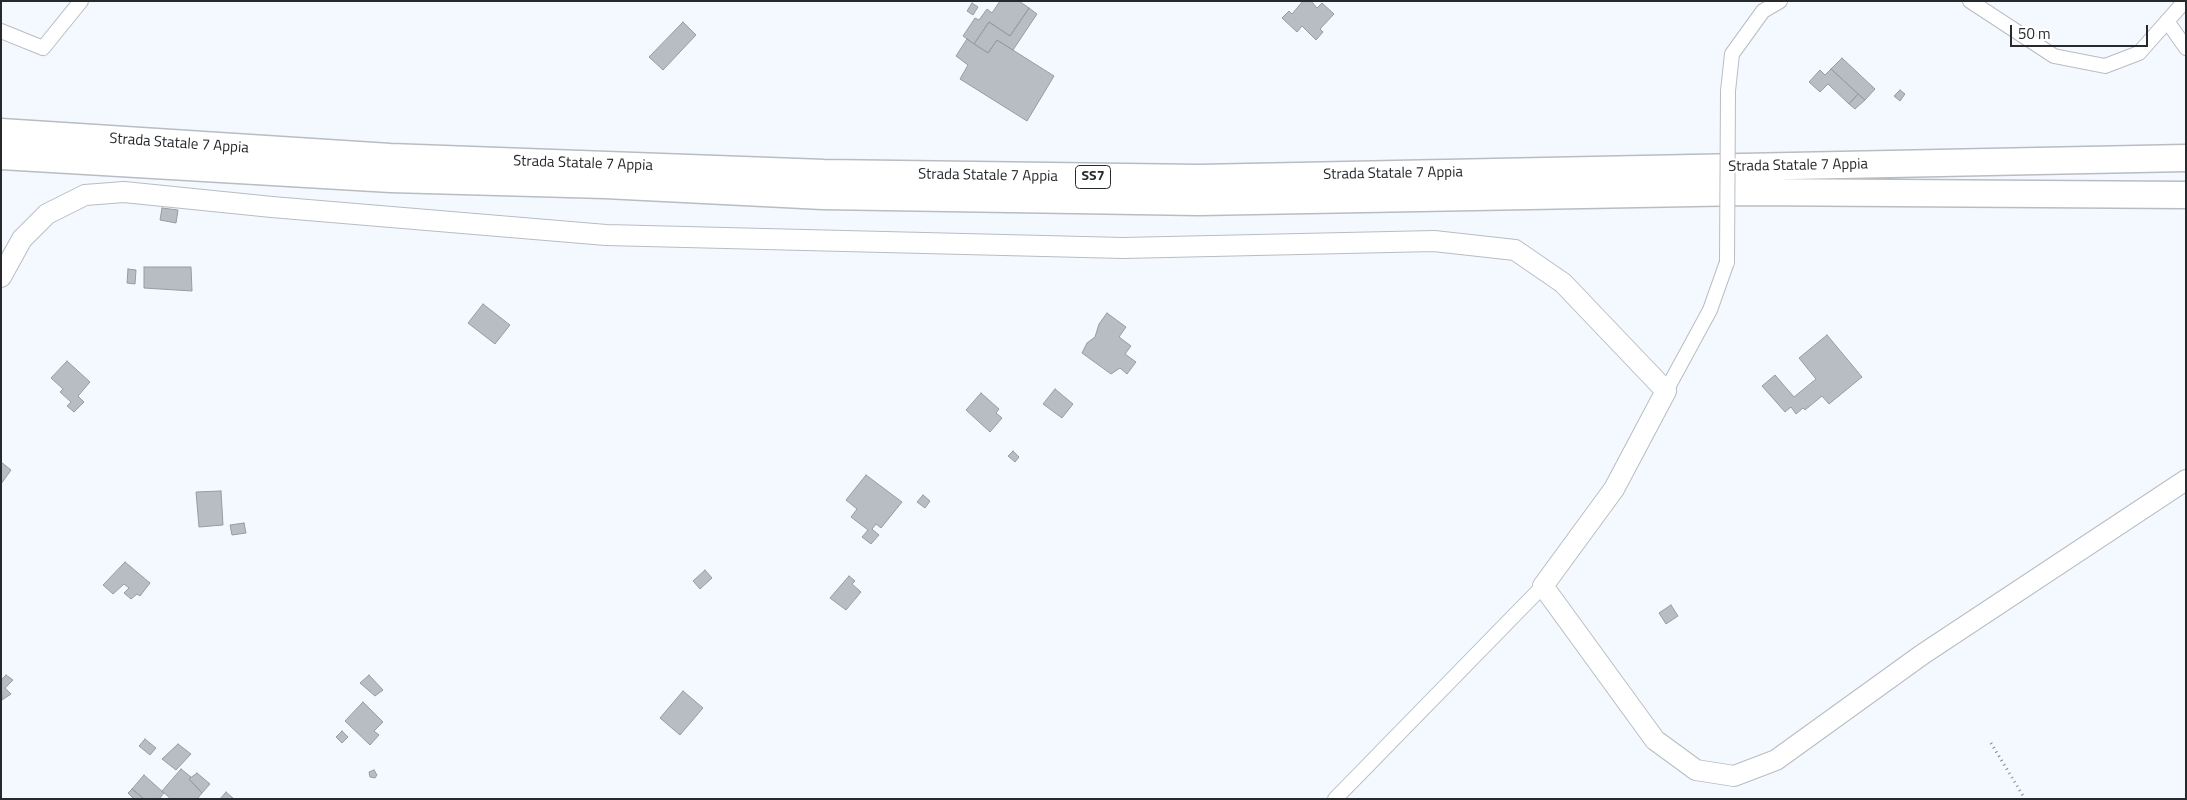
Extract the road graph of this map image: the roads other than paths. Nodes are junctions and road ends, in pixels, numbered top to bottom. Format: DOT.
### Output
graph roads {
  1 [pos="81,1"];
  2 [pos="1780,1"];
  3 [pos="1970,1"];
  4 [pos="2186,1"];
  5 [pos="2167,21"];
  6 [pos="1,31"];
  7 [pos="2186,48"];
  8 [pos="1,132"];
  9 [pos="1,156"];
  10 [pos="2186,158"];
  11 [pos="2186,195"];
  12 [pos="1,277"];
  13 [pos="1666,391"];
  14 [pos="2186,480"];
  15 [pos="1543,586"];
  16 [pos="1335,799"];
  1 -- 6 [label="street"];
  2 -- 13 [label="street, bridge"];
  3 -- 5 [label="street"];
  4 -- 5 [label="street"];
  5 -- 7 [label="street"];
  8 -- 10 [label="highway, Strada Statale 7 Appia / SS7"];
  9 -- 11 [label="highway, Strada Statale 7 Appia / SS7"];
  12 -- 13 [label="street"];
  13 -- 15 [label="street"];
  14 -- 15 [label="street"];
  15 -- 16 [label="street"];
}
